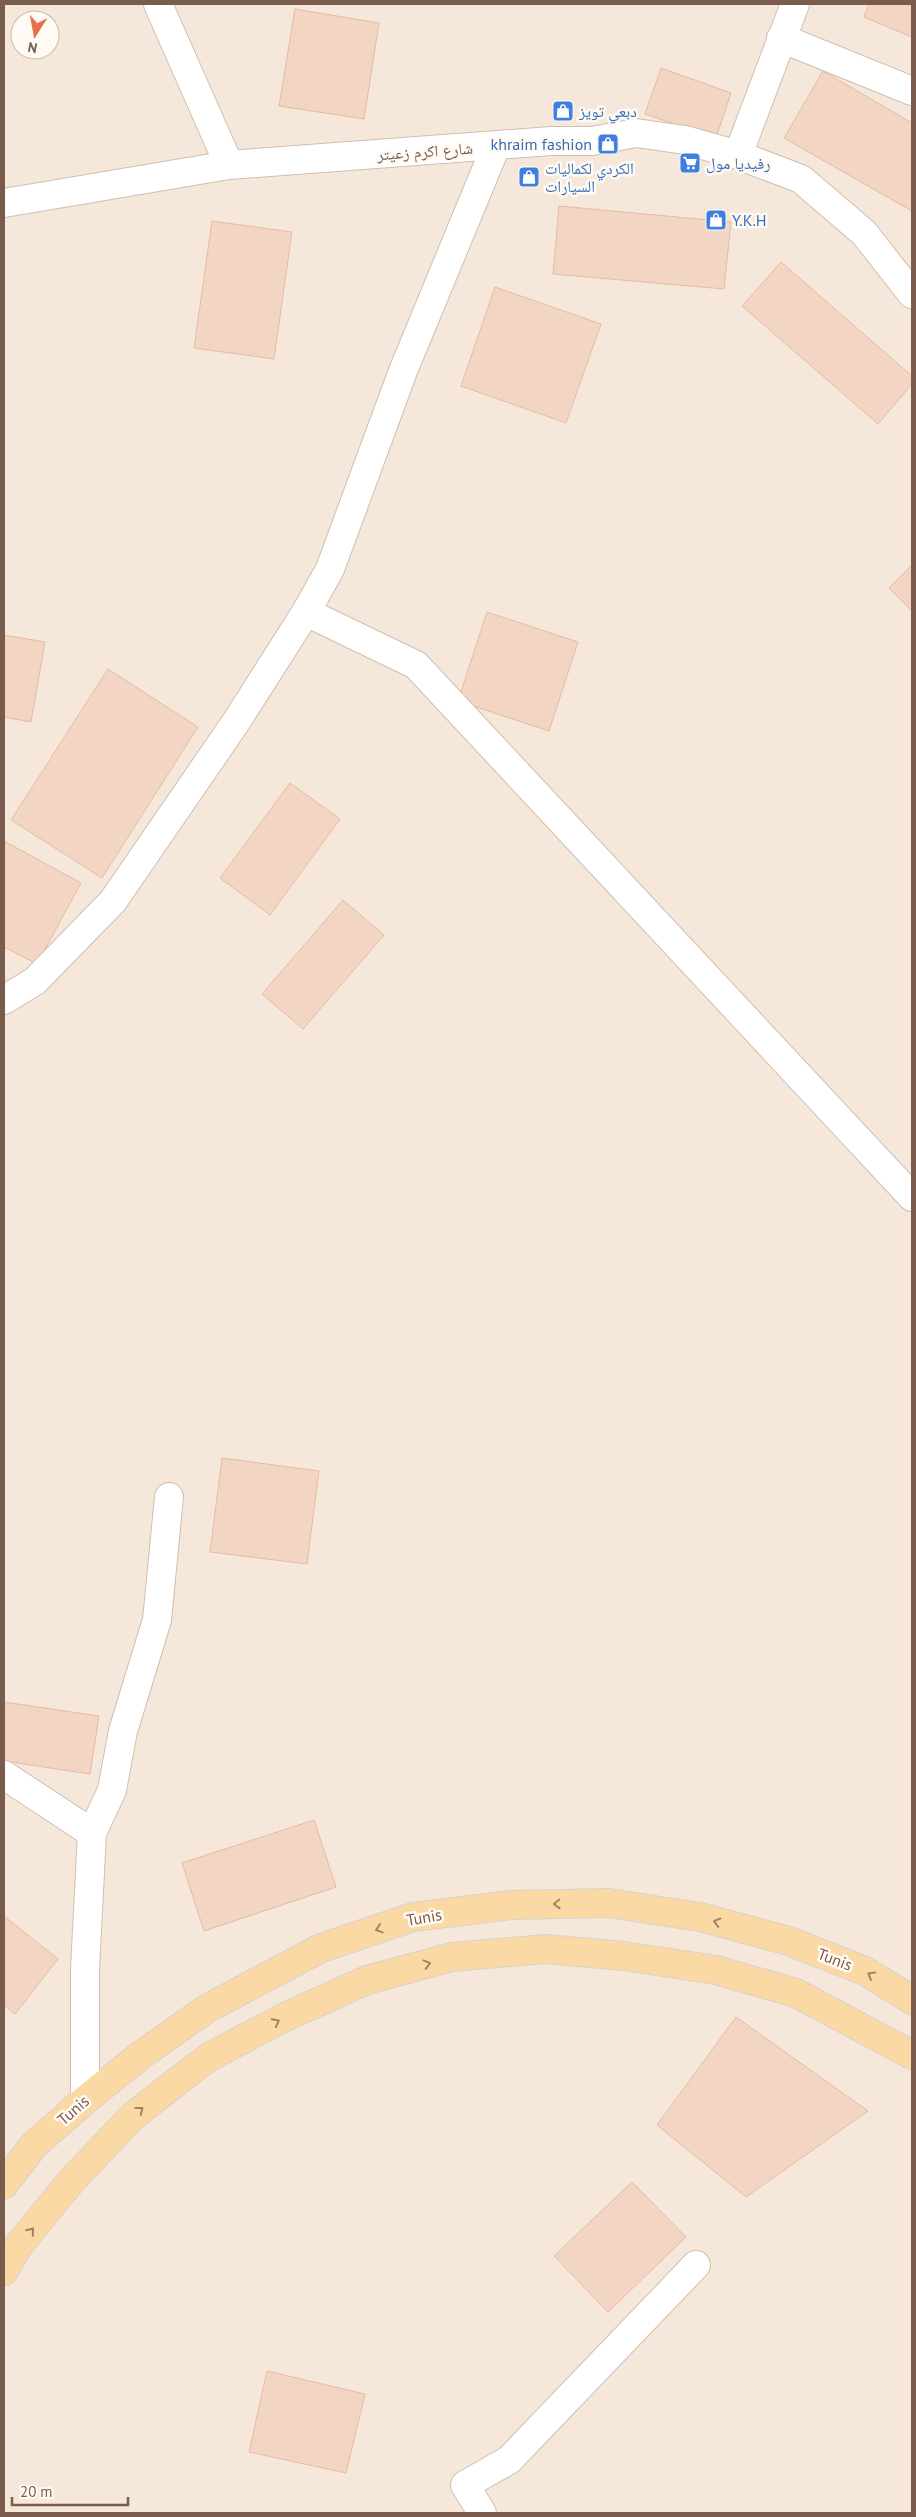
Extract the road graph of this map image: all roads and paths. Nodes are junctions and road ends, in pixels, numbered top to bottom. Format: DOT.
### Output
graph roads {
  1 [pos="158,4"];
  2 [pos="795,4"];
  3 [pos="781,38"];
  4 [pos="912,91"];
  5 [pos="496,146"];
  6 [pos="738,155"];
  7 [pos="229,164"];
  8 [pos="4,203"];
  9 [pos="912,294"];
  10 [pos="306,612"];
  11 [pos="4,1000"];
  12 [pos="912,1197"];
  13 [pos="169,1497"];
  14 [pos="4,1775"];
  15 [pos="92,1833"];
  16 [pos="912,2000"];
  17 [pos="912,2055"];
  18 [pos="85,2100"];
  19 [pos="4,2184"];
  20 [pos="696,2266"];
  21 [pos="4,2271"];
  22 [pos="482,2513"];
  1 -- 7 [label="street"];
  2 -- 3 [label="street"];
  3 -- 4 [label="street"];
  3 -- 6 [label="street"];
  5 -- 6 [label="street, شارع اكرم زعيتر"];
  5 -- 7 [label="street, شارع اكرم زعيتر"];
  5 -- 10 [label="street"];
  6 -- 9 [label="street, شارع اكرم زعيتر"];
  7 -- 8 [label="street, شارع اكرم زعيتر"];
  10 -- 11 [label="street"];
  10 -- 12 [label="street"];
  13 -- 15 [label="street"];
  14 -- 15 [label="street"];
  15 -- 18 [label="street"];
  16 -- 18 [label="main road, Tunis, one-way"];
  21 -- 17 [label="main road, one-way"];
  18 -- 19 [label="main road, Tunis"];
  20 -- 22 [label="street"];
}
